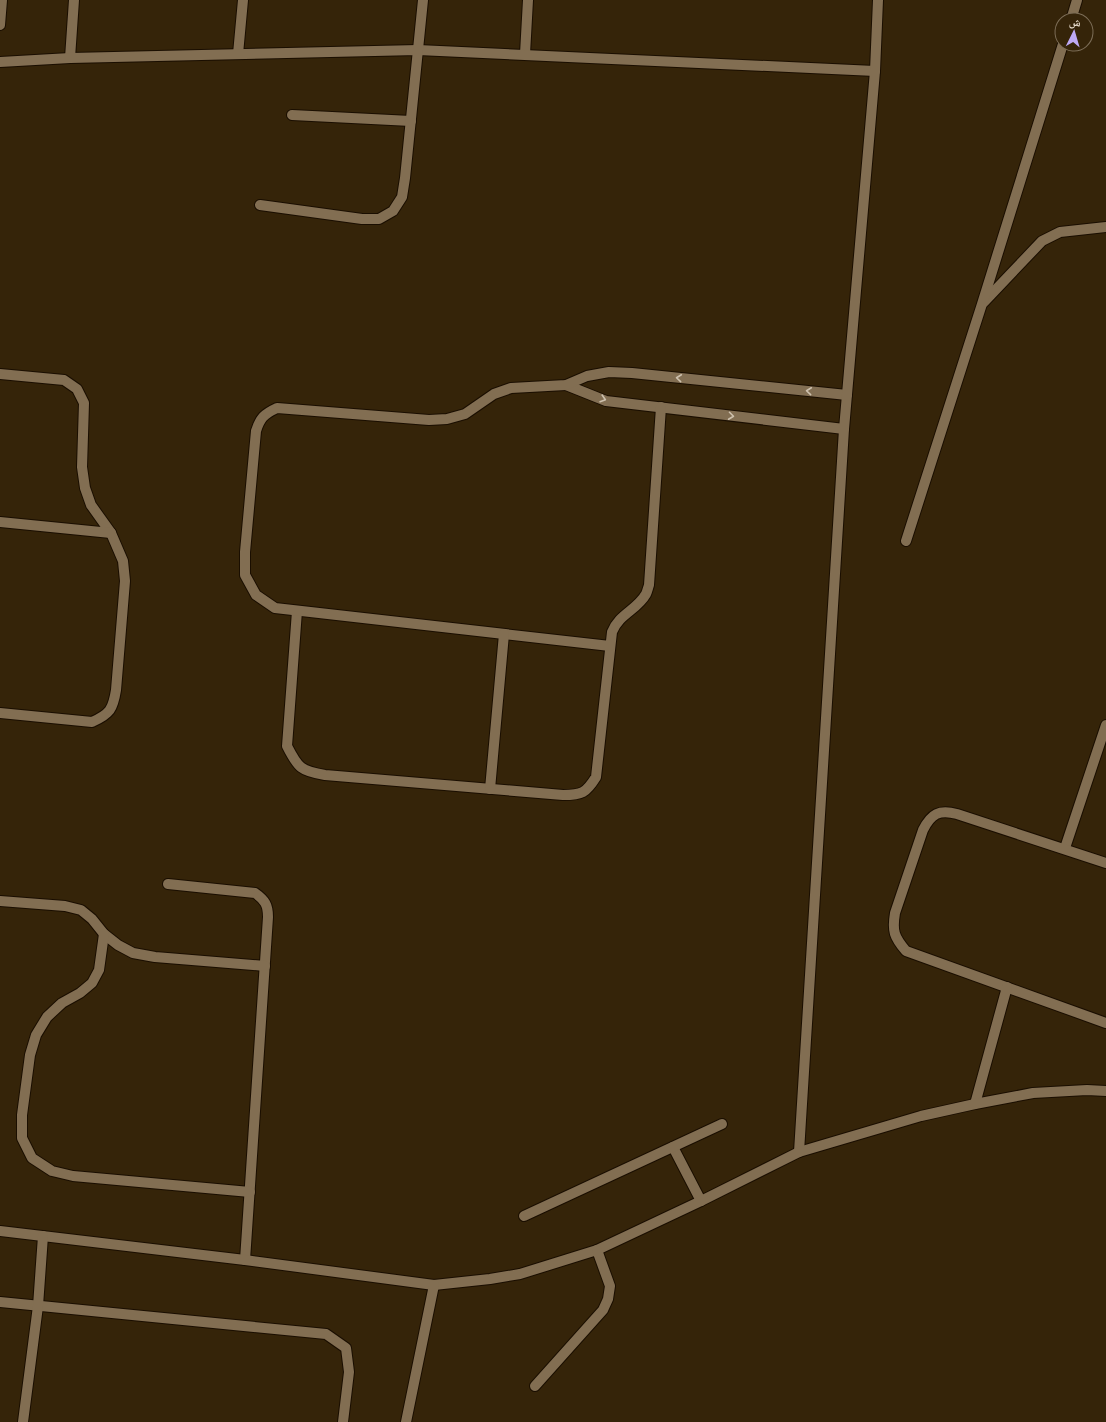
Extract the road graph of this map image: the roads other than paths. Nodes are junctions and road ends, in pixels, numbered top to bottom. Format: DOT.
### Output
graph roads {
  1 [pos="2,0"];
  2 [pos="74,0"];
  3 [pos="243,0"];
  4 [pos="423,0"];
  5 [pos="528,0"];
  6 [pos="878,0"];
  7 [pos="1077,0"];
  8 [pos="1073,12"];
  9 [pos="0,25"];
  10 [pos="418,50"];
  11 [pos="1061,52"];
  12 [pos="238,54"];
  13 [pos="525,54"];
  14 [pos="70,58"];
  15 [pos="0,62"];
  16 [pos="876,71"];
  17 [pos="292,115"];
  18 [pos="411,121"];
  19 [pos="260,205"];
  20 [pos="1106,227"];
  21 [pos="982,304"];
  22 [pos="0,374"];
  23 [pos="566,385"];
  24 [pos="848,395"];
  25 [pos="661,407"];
  26 [pos="844,429"];
  27 [pos="0,522"];
  28 [pos="111,533"];
  29 [pos="906,541"];
  30 [pos="297,611"];
  31 [pos="504,634"];
  32 [pos="610,646"];
  33 [pos="0,713"];
  34 [pos="1106,725"];
  35 [pos="490,789"];
  36 [pos="1065,848"];
  37 [pos="1106,863"];
  38 [pos="168,884"];
  39 [pos="0,901"];
  40 [pos="104,934"];
  41 [pos="265,966"];
  42 [pos="1008,987"];
  43 [pos="1106,1023"];
  44 [pos="1106,1091"];
  45 [pos="975,1104"];
  46 [pos="722,1124"];
  47 [pos="673,1147"];
  48 [pos="799,1152"];
  49 [pos="250,1192"];
  50 [pos="701,1201"];
  51 [pos="524,1216"];
  52 [pos="0,1231"];
  53 [pos="42,1236"];
  54 [pos="597,1250"];
  55 [pos="245,1260"];
  56 [pos="434,1285"];
  57 [pos="0,1302"];
  58 [pos="38,1306"];
  59 [pos="535,1386"];
  60 [pos="23,1422"];
  61 [pos="343,1422"];
  62 [pos="406,1422"];
  1 -- 9 [label="lane"];
  2 -- 14 [label="lane"];
  3 -- 12 [label="lane"];
  4 -- 10 [label="lane"];
  5 -- 13 [label="lane"];
  6 -- 16 [label="lane"];
  7 -- 8 [label="lane"];
  10 -- 12 [label="lane"];
  10 -- 13 [label="lane"];
  10 -- 18 [label="lane"];
  11 -- 21 [label="lane"];
  12 -- 14 [label="lane"];
  13 -- 16 [label="lane"];
  14 -- 15 [label="lane"];
  16 -- 24 [label="lane"];
  17 -- 18 [label="lane"];
  18 -- 19 [label="lane"];
  20 -- 21 [label="lane"];
  21 -- 29 [label="lane"];
  22 -- 28 [label="lane"];
  24 -- 23 [label="lane, one-way"];
  23 -- 25 [label="lane, one-way"];
  23 -- 30 [label="lane"];
  24 -- 26 [label="lane"];
  25 -- 26 [label="lane, one-way"];
  25 -- 32 [label="lane"];
  26 -- 48 [label="lane"];
  27 -- 28 [label="lane"];
  28 -- 33 [label="lane"];
  30 -- 31 [label="lane"];
  30 -- 35 [label="lane"];
  31 -- 32 [label="lane"];
  31 -- 35 [label="lane"];
  32 -- 35 [label="lane"];
  34 -- 36 [label="lane"];
  36 -- 37 [label="lane"];
  36 -- 42 [label="lane"];
  38 -- 41 [label="lane"];
  39 -- 40 [label="lane"];
  40 -- 41 [label="lane"];
  40 -- 49 [label="lane"];
  41 -- 49 [label="lane"];
  42 -- 43 [label="lane"];
  42 -- 45 [label="lane"];
  44 -- 45 [label="lane"];
  45 -- 48 [label="lane"];
  46 -- 47 [label="lane"];
  47 -- 50 [label="lane"];
  47 -- 51 [label="lane"];
  48 -- 50 [label="lane"];
  49 -- 55 [label="lane"];
  50 -- 54 [label="lane"];
  52 -- 53 [label="lane"];
  53 -- 55 [label="lane"];
  53 -- 58 [label="lane"];
  54 -- 56 [label="lane"];
  54 -- 59 [label="lane"];
  55 -- 56 [label="lane"];
  56 -- 62 [label="lane"];
  57 -- 58 [label="lane"];
  58 -- 60 [label="lane"];
  58 -- 61 [label="lane"];
}
